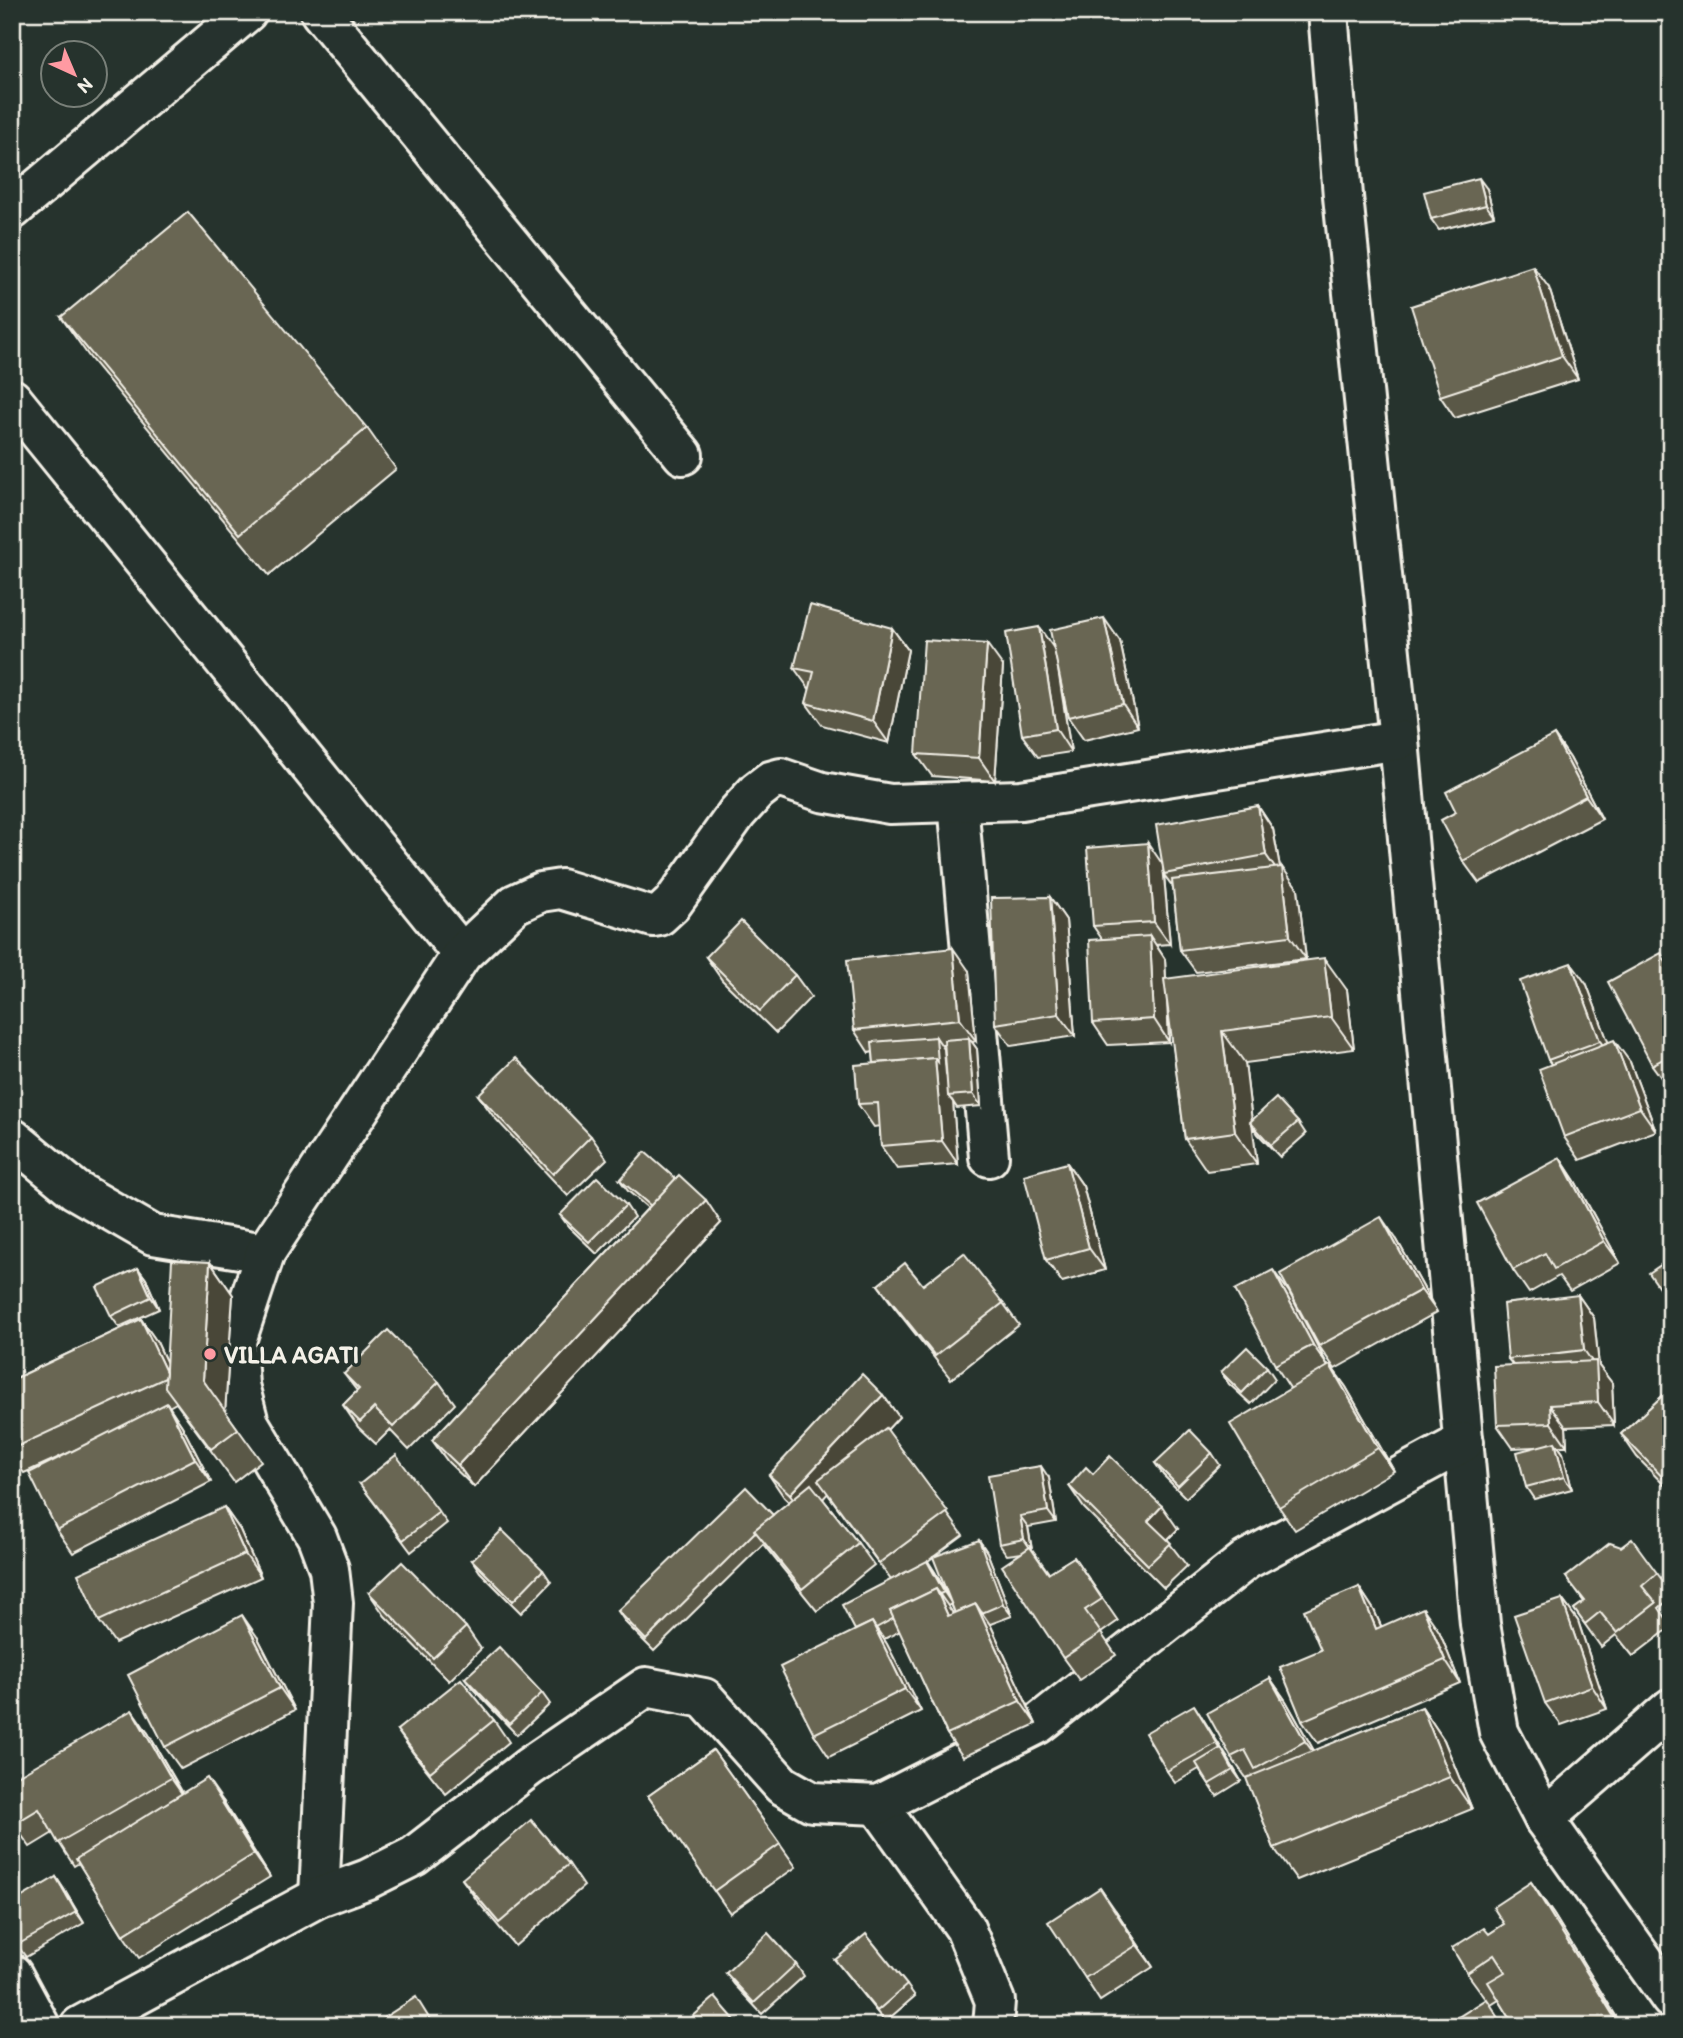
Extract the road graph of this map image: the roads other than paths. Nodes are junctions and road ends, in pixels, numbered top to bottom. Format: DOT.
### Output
graph roads {
  1 [pos="247,12"];
  2 [pos="320,12"];
  3 [pos="1328,12"];
  4 [pos="12,210"];
  5 [pos="12,399"];
  6 [pos="683,455"];
  7 [pos="1399,740"];
  8 [pos="958,802"];
  9 [pos="462,954"];
  10 [pos="12,1138"];
  11 [pos="989,1157"];
  12 [pos="265,1253"];
  13 [pos="1464,1442"];
  14 [pos="1671,1708"];
  15 [pos="878,1805"];
  16 [pos="1544,1819"];
  17 [pos="319,1897"];
  18 [pos="12,1974"];
  19 [pos="1671,1999"];
  20 [pos="40,2026"];
  21 [pos="80,2026"];
  22 [pos="993,2026"];
  1 -- 4 [label="street"];
  2 -- 6 [label="street"];
  3 -- 7 [label="street"];
  5 -- 9 [label="street"];
  7 -- 8 [label="street"];
  7 -- 13 [label="street"];
  8 -- 9 [label="street"];
  8 -- 11 [label="street"];
  9 -- 12 [label="street"];
  10 -- 12 [label="street"];
  12 -- 17 [label="street"];
  13 -- 15 [label="street"];
  13 -- 16 [label="street"];
  14 -- 16 [label="street"];
  15 -- 17 [label="street"];
  15 -- 22 [label="street"];
  16 -- 19 [label="street"];
  17 -- 21 [label="street"];
  18 -- 20 [label="street"];
}
